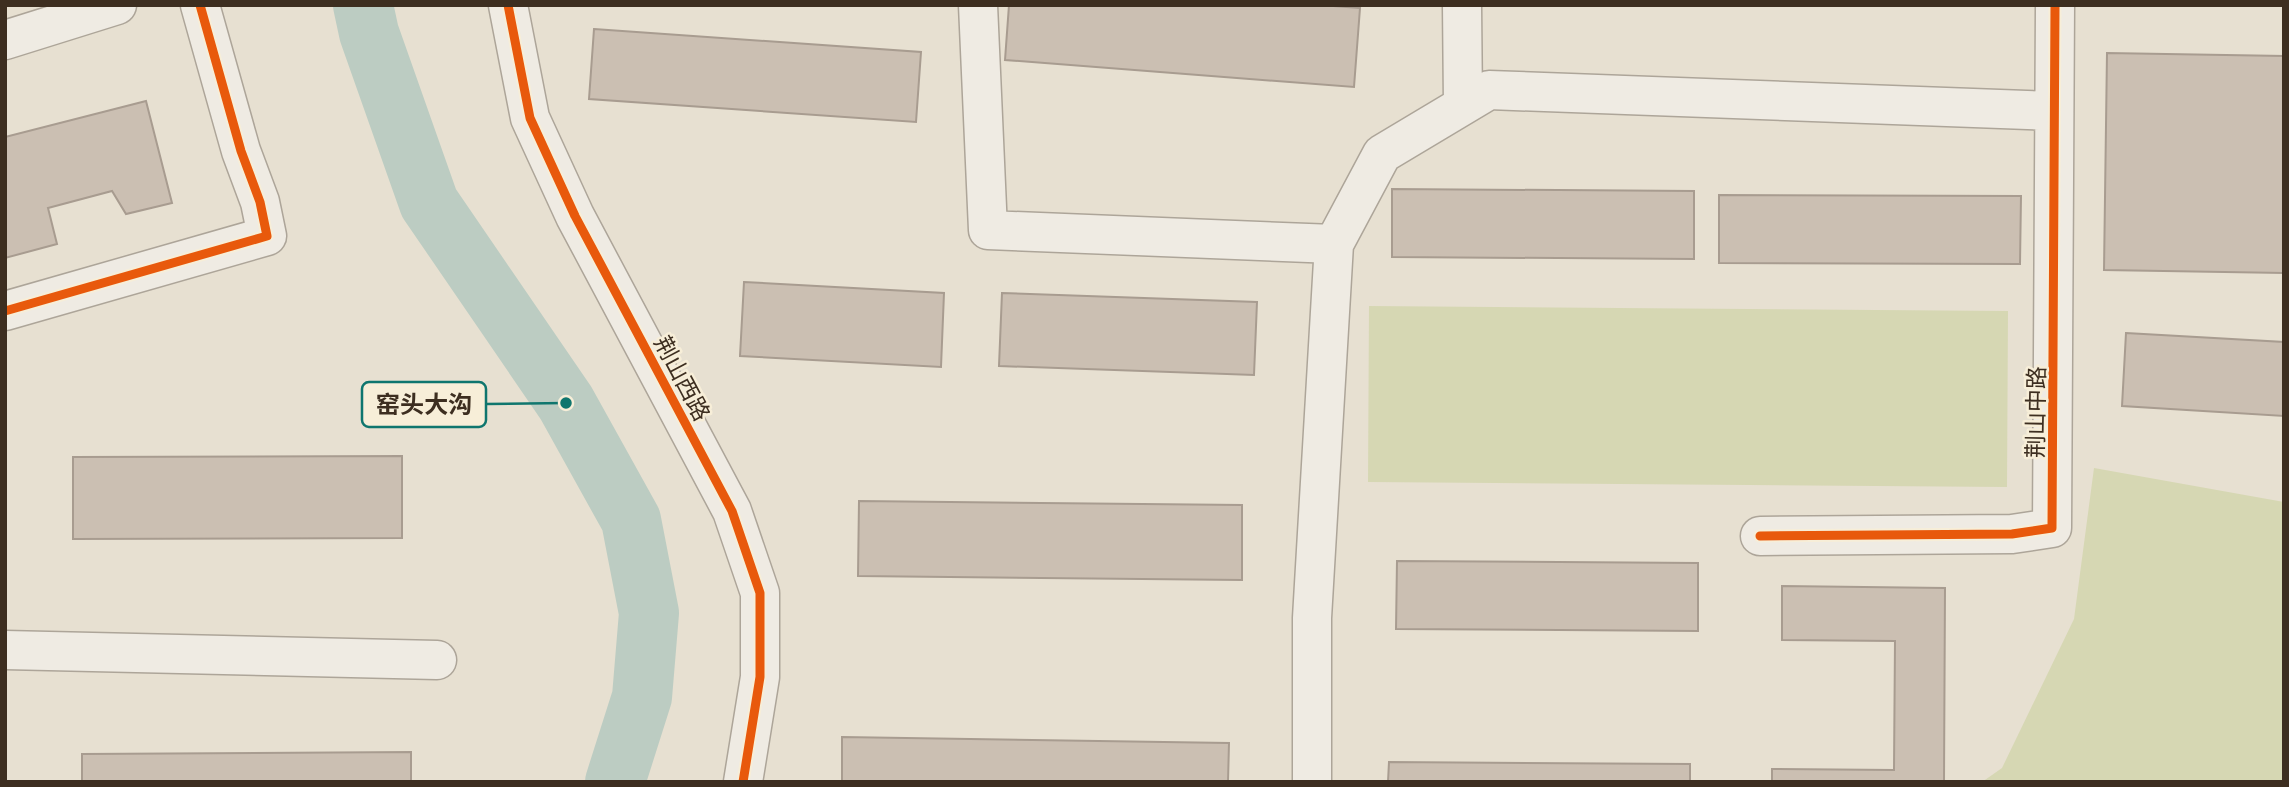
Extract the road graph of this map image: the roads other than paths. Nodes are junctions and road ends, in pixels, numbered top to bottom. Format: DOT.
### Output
graph roads {
  1 [pos="117,5"];
  2 [pos="200,5"];
  3 [pos="508,5"];
  4 [pos="978,5"];
  5 [pos="1462,5"];
  6 [pos="2055,5"];
  7 [pos="5,40"];
  8 [pos="1463,105"];
  9 [pos="2052,111"];
  10 [pos="1334,244"];
  11 [pos="5,311"];
  12 [pos="1760,536"];
  13 [pos="5,650"];
  14 [pos="437,660"];
  15 [pos="743,782"];
  16 [pos="1312,782"];
  1 -- 7 [label="street"];
  2 -- 11 [label="street"];
  3 -- 15 [label="street, 荆山西路"];
  4 -- 10 [label="street"];
  5 -- 8 [label="street"];
  6 -- 9 [label="street, 荆山中路"];
  8 -- 9 [label="street"];
  8 -- 10 [label="street"];
  9 -- 12 [label="street, 荆山中路"];
  10 -- 16 [label="street"];
  13 -- 14 [label="street"];
}
